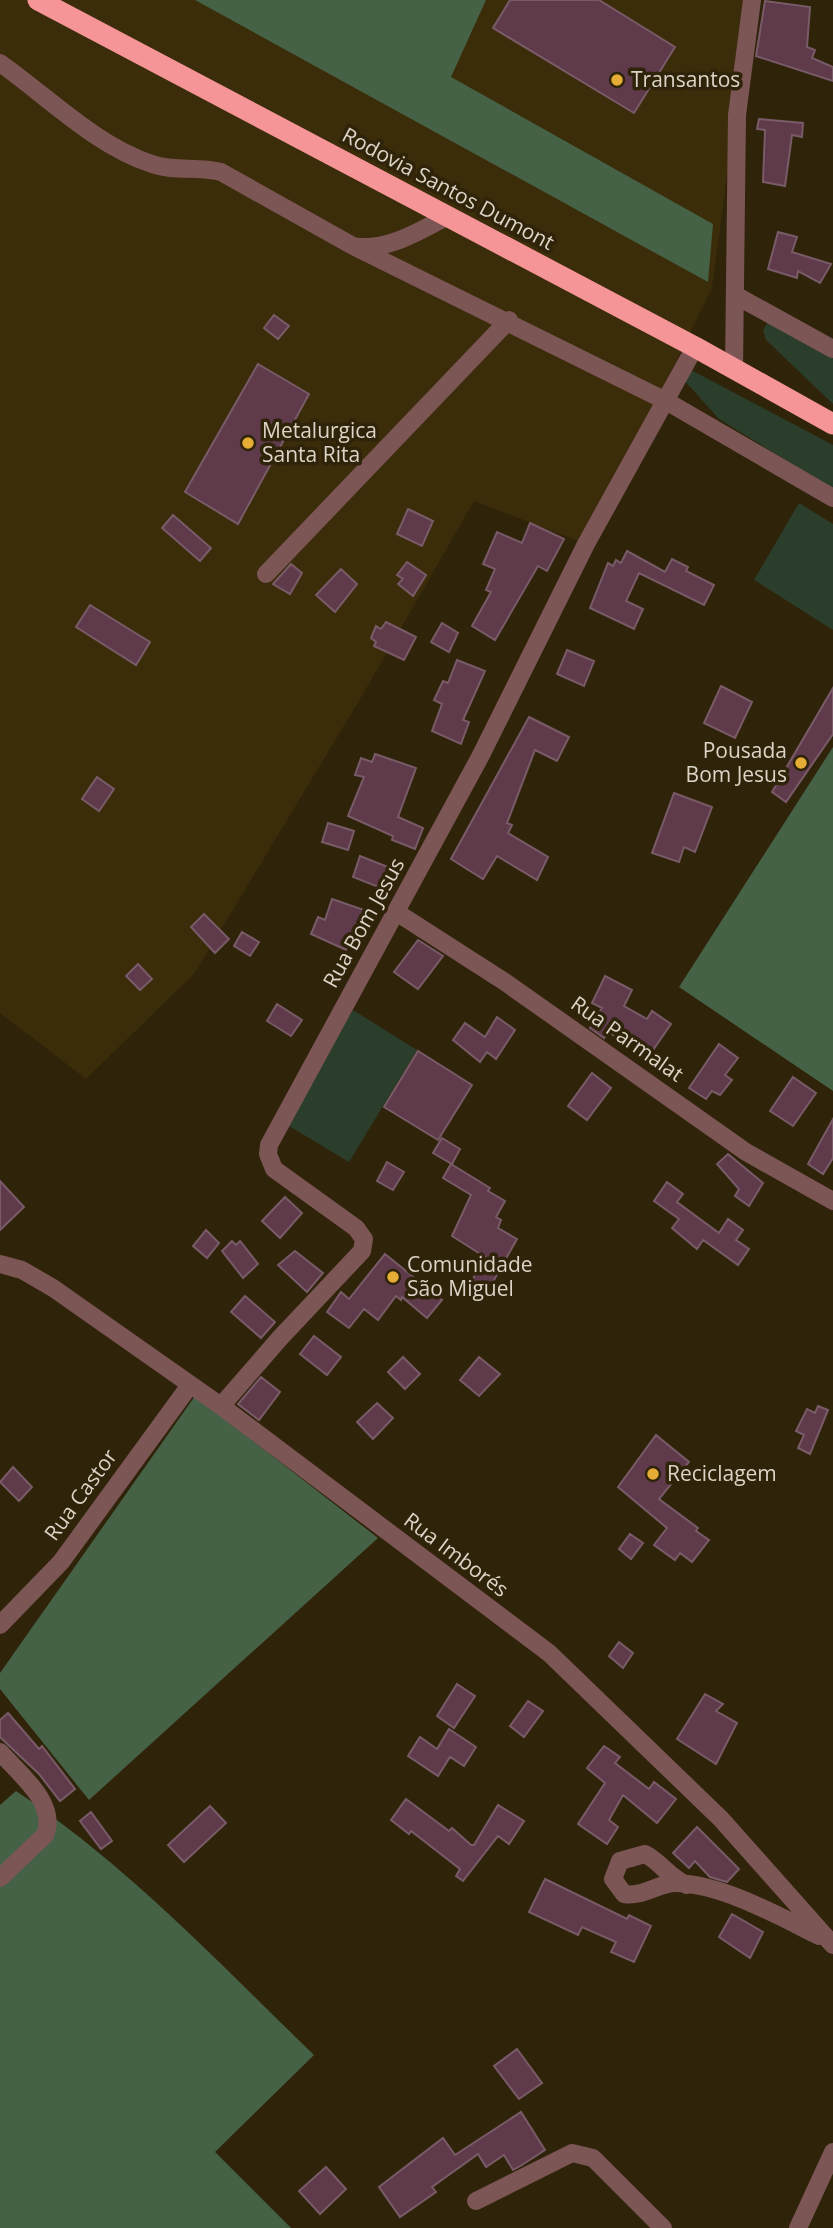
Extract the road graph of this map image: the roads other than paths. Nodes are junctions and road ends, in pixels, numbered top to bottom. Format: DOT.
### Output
graph roads {
  1 [pos="38,0"];
  2 [pos="751,0"];
  3 [pos="0,63"];
  4 [pos="448,216"];
  5 [pos="353,246"];
  6 [pos="735,295"];
  7 [pos="509,320"];
  8 [pos="695,346"];
  9 [pos="833,349"];
  10 [pos="734,369"];
  11 [pos="666,401"];
  12 [pos="833,424"];
  13 [pos="833,498"];
  14 [pos="266,574"];
  15 [pos="396,912"];
  16 [pos="833,1202"];
  17 [pos="0,1264"];
  18 [pos="190,1385"];
  19 [pos="221,1406"];
  20 [pos="0,1625"];
  21 [pos="0,1752"];
  22 [pos="0,1878"];
  23 [pos="687,1885"];
  24 [pos="831,1943"];
  25 [pos="833,2152"];
  26 [pos="476,2201"];
  27 [pos="663,2228"];
  28 [pos="799,2228"];
  1 -- 4 [label="highway, Rodovia Santos Dumont"];
  2 -- 6 [label="street"];
  3 -- 5 [label="street"];
  4 -- 5 [label="street"];
  4 -- 8 [label="highway, Rodovia Santos Dumont"];
  5 -- 7 [label="street"];
  6 -- 9 [label="street"];
  6 -- 10 [label="street"];
  7 -- 11 [label="street"];
  7 -- 14 [label="street"];
  8 -- 10 [label="highway, Rodovia Santos Dumont"];
  8 -- 11 [label="street, Rua Bom Jesus"];
  10 -- 12 [label="highway, Rodovia Santos Dumont"];
  11 -- 13 [label="street"];
  11 -- 15 [label="street, Rua Bom Jesus"];
  15 -- 16 [label="street, Rua Parmalat"];
  15 -- 19 [label="street, Rua Bom Jesus"];
  17 -- 18 [label="street, Rua Imborés"];
  18 -- 19 [label="street, Rua Imborés"];
  18 -- 20 [label="street, Rua Castor"];
  19 -- 24 [label="street, Rua Imborés"];
  21 -- 22 [label="street"];
  23 -- 24 [label="street"];
  25 -- 28 [label="street"];
  26 -- 27 [label="street"];
}
